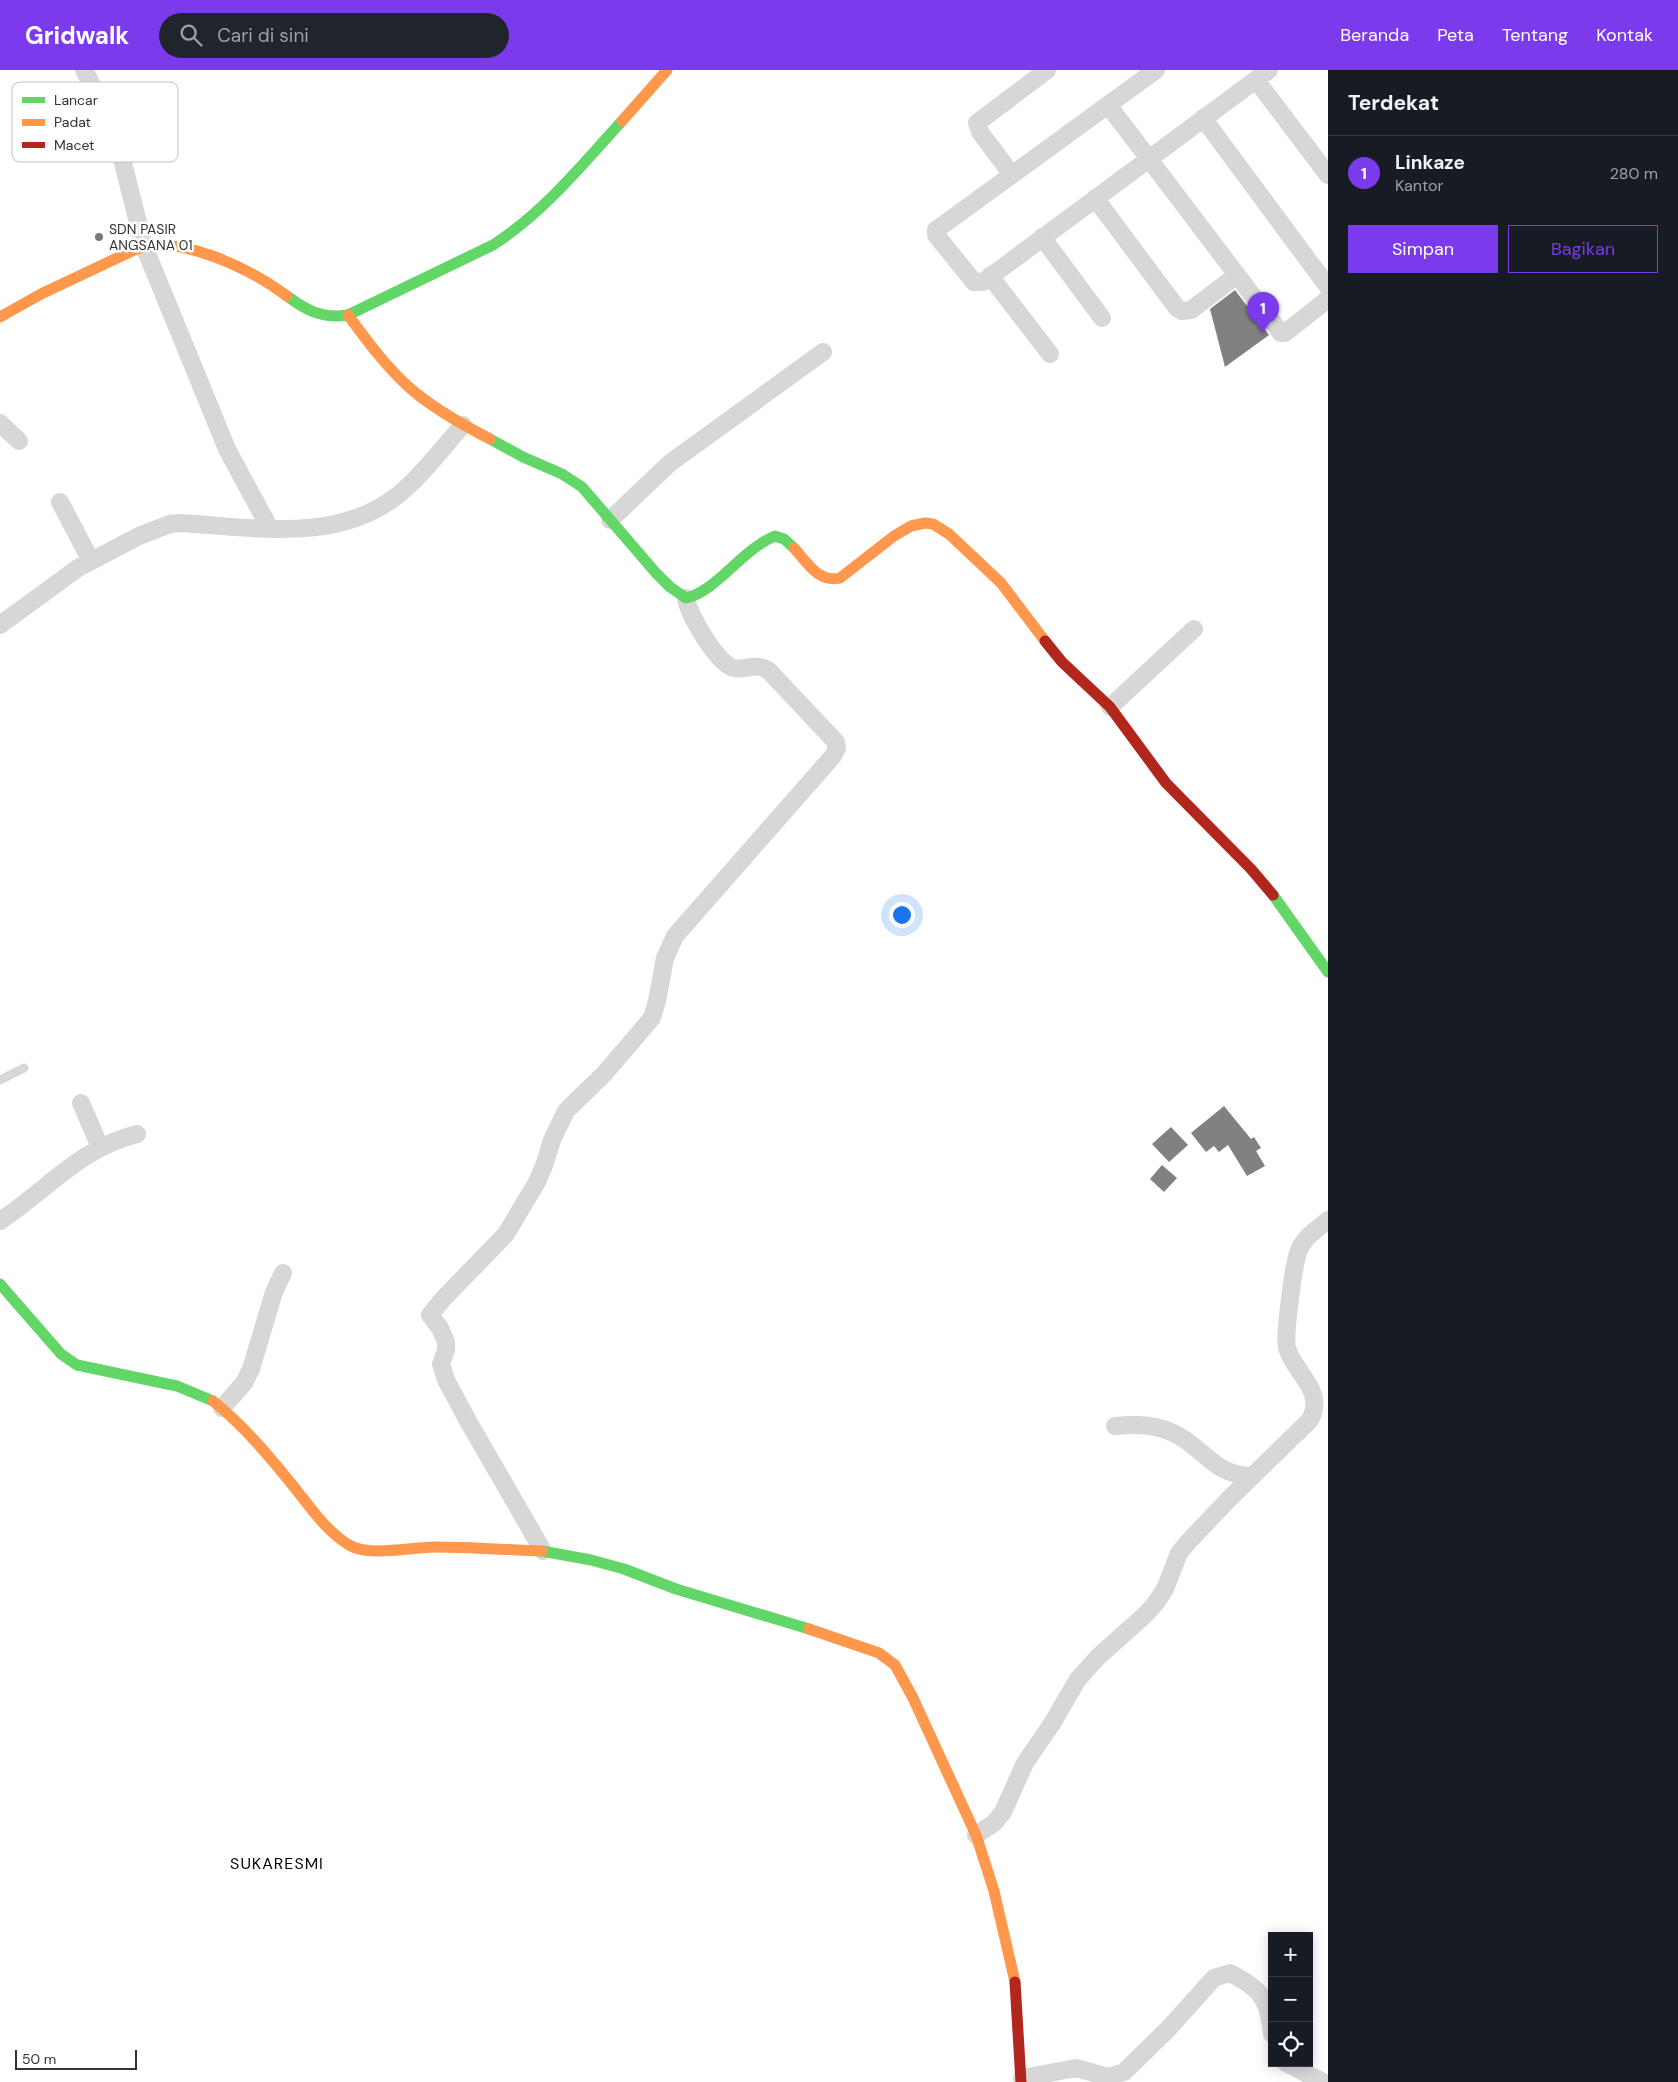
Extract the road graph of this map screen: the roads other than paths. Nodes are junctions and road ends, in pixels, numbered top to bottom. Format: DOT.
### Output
graph roads {
  1 [pos="84,70"];
  2 [pos="667,70"];
  3 [pos="1047,70"];
  4 [pos="1156,70"];
  5 [pos="1262,75"];
  6 [pos="90,82"];
  7 [pos="1108,105"];
  8 [pos="1203,118"];
  9 [pos="1148,159"];
  10 [pos="124,162"];
  11 [pos="1012,175"];
  12 [pos="1328,175"];
  13 [pos="1095,198"];
  14 [pos="1042,238"];
  15 [pos="144,246"];
  16 [pos="1237,275"];
  17 [pos="990,276"];
  18 [pos="1328,287"];
  19 [pos="1328,300"];
  20 [pos="348,315"];
  21 [pos="0,317"];
  22 [pos="1102,318"];
  23 [pos="823,352"];
  24 [pos="1050,354"];
  25 [pos="0,423"];
  26 [pos="463,425"];
  27 [pos="20,441"];
  28 [pos="60,502"];
  29 [pos="610,520"];
  30 [pos="270,529"];
  31 [pos="91,561"];
  32 [pos="686,598"];
  33 [pos="0,624"];
  34 [pos="1194,629"];
  35 [pos="1110,707"];
  36 [pos="1328,972"];
  37 [pos="24,1068"];
  38 [pos="0,1080"];
  39 [pos="81,1103"];
  40 [pos="137,1134"];
  41 [pos="100,1147"];
  42 [pos="1328,1220"];
  43 [pos="0,1221"];
  44 [pos="283,1273"];
  45 [pos="0,1284"];
  46 [pos="222,1408"];
  47 [pos="1115,1426"];
  48 [pos="1252,1476"];
  49 [pos="543,1551"];
  50 [pos="976,1835"];
  51 [pos="1271,2022"];
  52 [pos="1294,2067"];
  53 [pos="1021,2080"];
  54 [pos="1323,2082"];
  1 -- 6 [label="street"];
  2 -- 20 [label="street"];
  3 -- 11 [label="street"];
  4 -- 7 [label="street"];
  5 -- 8 [label="street"];
  5 -- 12 [label="street"];
  7 -- 9 [label="street"];
  7 -- 11 [label="street"];
  8 -- 9 [label="street"];
  8 -- 18 [label="street"];
  9 -- 13 [label="street"];
  9 -- 16 [label="street"];
  10 -- 15 [label="street"];
  11 -- 17 [label="street"];
  13 -- 14 [label="street"];
  13 -- 16 [label="street"];
  14 -- 17 [label="street"];
  14 -- 22 [label="street"];
  15 -- 20 [label="street"];
  15 -- 21 [label="street"];
  15 -- 30 [label="street"];
  16 -- 19 [label="street"];
  17 -- 24 [label="street"];
  20 -- 26 [label="street"];
  23 -- 29 [label="street"];
  25 -- 27 [label="street"];
  26 -- 29 [label="street"];
  26 -- 30 [label="street"];
  28 -- 31 [label="street"];
  29 -- 32 [label="street"];
  30 -- 31 [label="street"];
  31 -- 33 [label="street"];
  32 -- 35 [label="street"];
  32 -- 49 [label="street"];
  34 -- 35 [label="street"];
  35 -- 36 [label="street"];
  37 -- 38 [label="lane"];
  39 -- 41 [label="street"];
  40 -- 41 [label="street"];
  41 -- 43 [label="street"];
  42 -- 48 [label="street"];
  44 -- 46 [label="street"];
  45 -- 46 [label="street"];
  46 -- 49 [label="street"];
  47 -- 48 [label="street"];
  48 -- 50 [label="street"];
  49 -- 50 [label="street"];
  50 -- 53 [label="street"];
  51 -- 53 [label="street"];
  52 -- 54 [label="street"];
}
